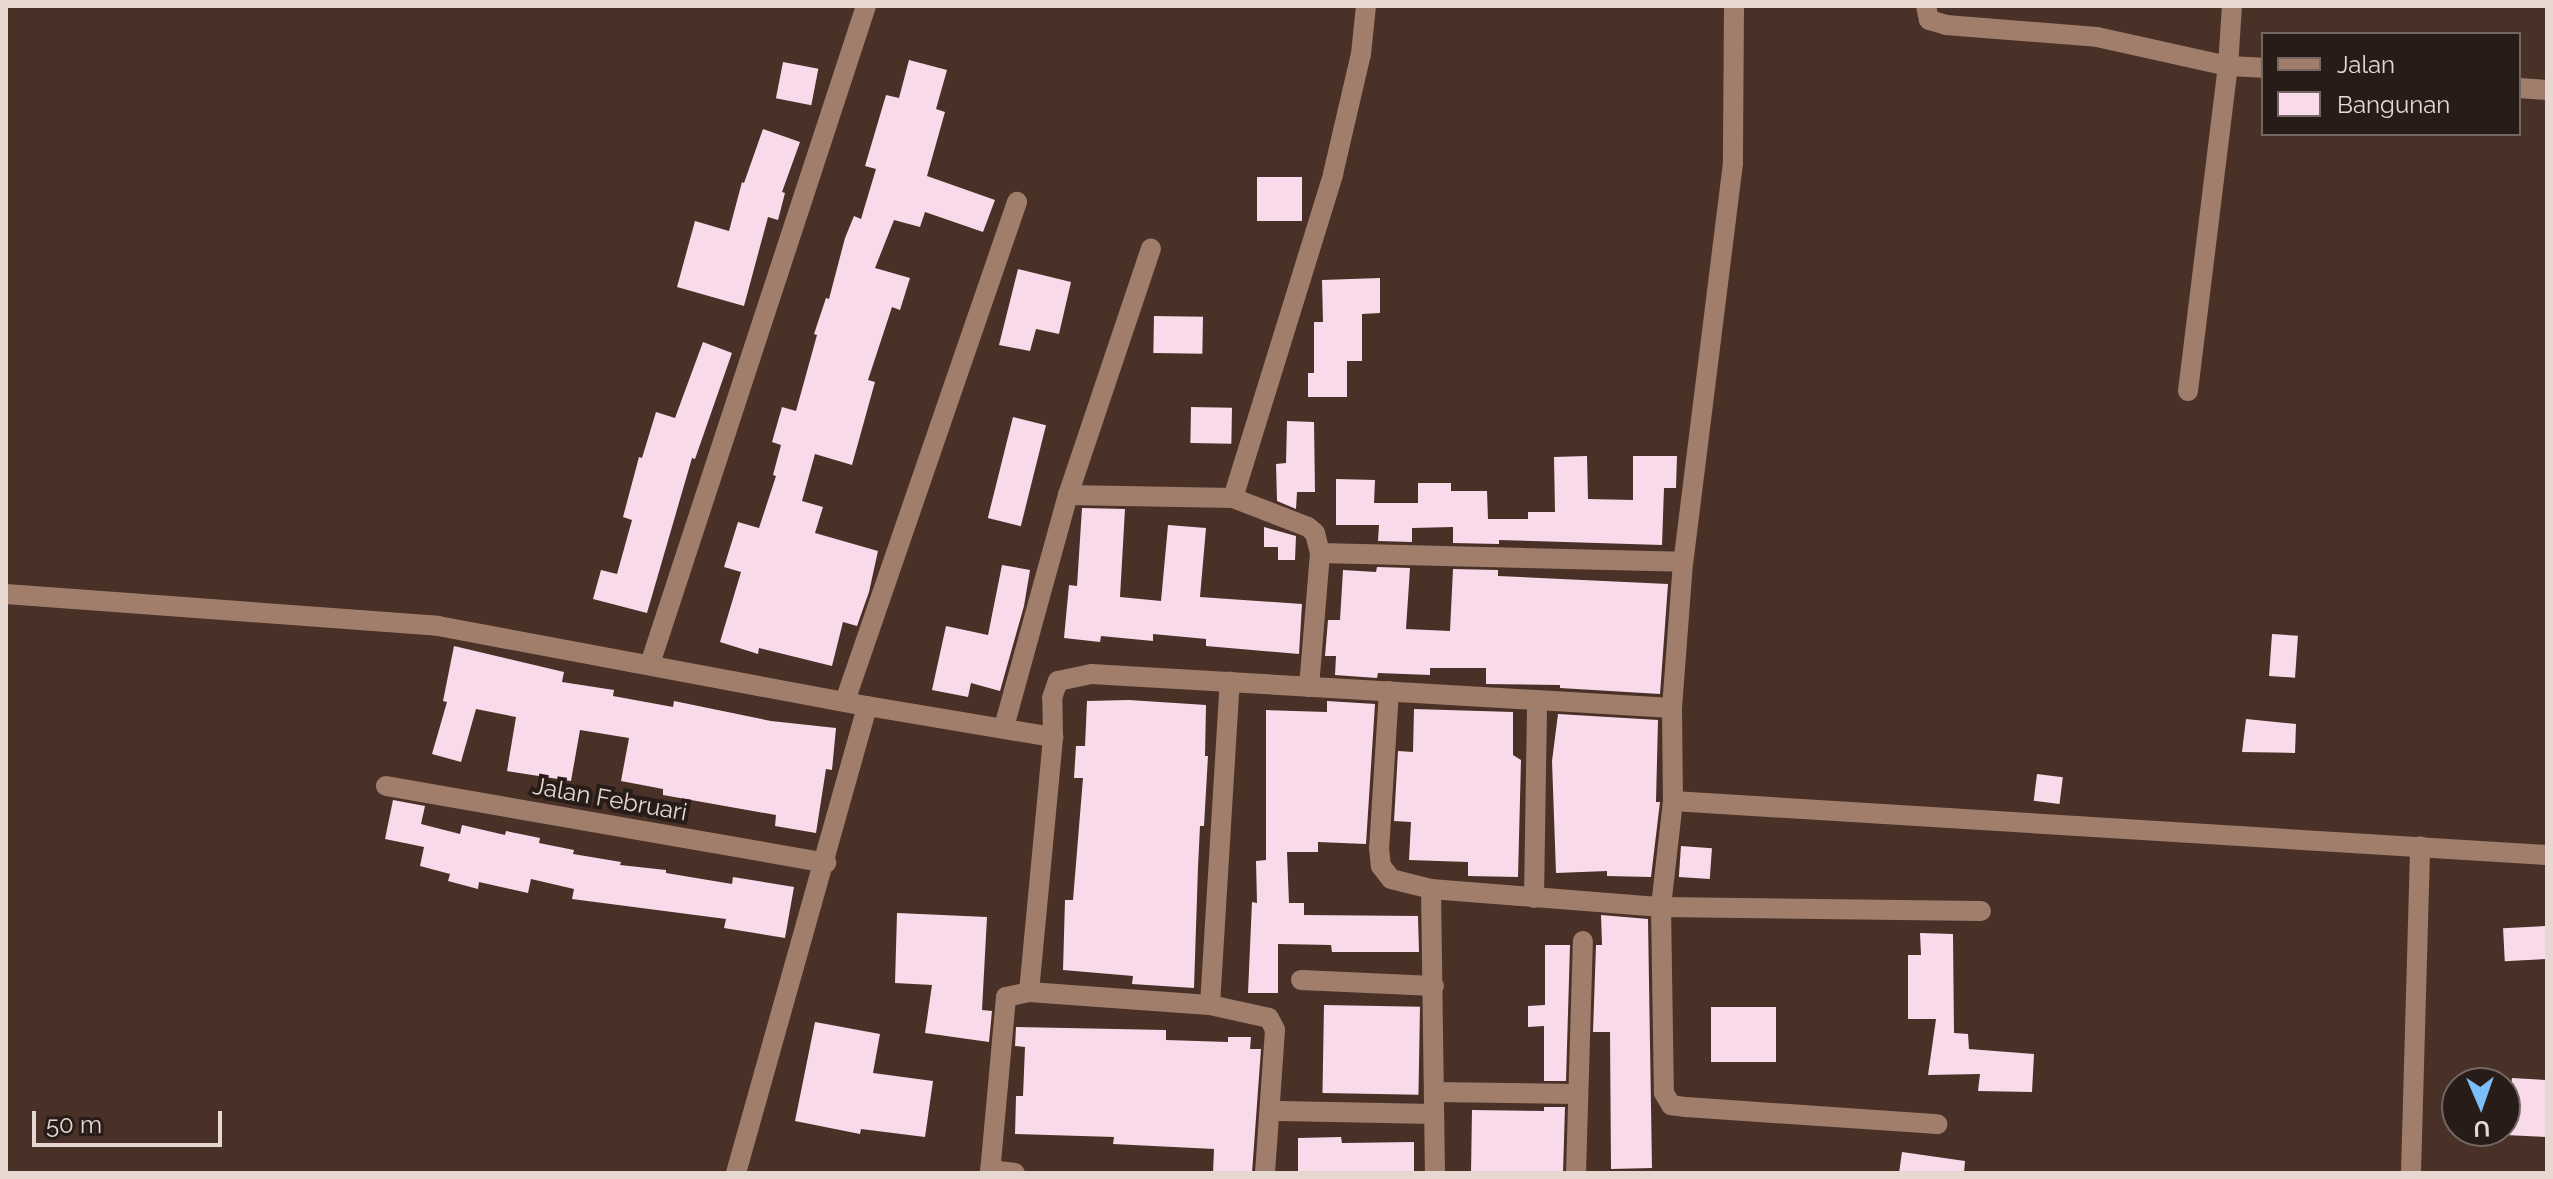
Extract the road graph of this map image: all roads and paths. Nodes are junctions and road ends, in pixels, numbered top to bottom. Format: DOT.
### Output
graph roads {
  1 [pos="866,6"];
  2 [pos="1366,6"];
  3 [pos="1734,6"];
  4 [pos="1926,6"];
  5 [pos="2232,6"];
  6 [pos="2228,66"];
  7 [pos="2261,68"];
  8 [pos="2521,88"];
  9 [pos="2547,90"];
  10 [pos="1017,202"];
  11 [pos="1151,249"];
  12 [pos="2188,391"];
  13 [pos="1068,495"];
  14 [pos="1233,498"];
  15 [pos="1320,553"];
  16 [pos="1683,562"];
  17 [pos="6,594"];
  18 [pos="650,664"];
  19 [pos="1230,682"];
  20 [pos="1309,687"];
  21 [pos="1389,691"];
  22 [pos="845,701"];
  23 [pos="1537,702"];
  24 [pos="867,706"];
  25 [pos="1672,708"];
  26 [pos="1004,727"];
  27 [pos="1053,737"];
  28 [pos="386,786"];
  29 [pos="1673,801"];
  30 [pos="2420,846"];
  31 [pos="2547,855"];
  32 [pos="826,863"];
  33 [pos="1431,889"];
  34 [pos="1534,898"];
  35 [pos="1661,907"];
  36 [pos="1981,911"];
  37 [pos="1583,941"];
  38 [pos="1301,980"];
  39 [pos="1434,986"];
  40 [pos="1029,992"];
  41 [pos="1210,1005"];
  42 [pos="1434,1092"];
  43 [pos="1578,1094"];
  44 [pos="1280,1111"];
  45 [pos="1434,1114"];
  46 [pos="1937,1124"];
  47 [pos="990,1172"];
  48 [pos="736,1173"];
  49 [pos="1015,1173"];
  50 [pos="1265,1173"];
  51 [pos="1435,1173"];
  52 [pos="1576,1173"];
  53 [pos="2411,1173"];
  1 -- 18 [label="street"];
  2 -- 14 [label="street"];
  3 -- 16 [label="street"];
  4 -- 6 [label="street"];
  5 -- 6 [label="street"];
  6 -- 7 [label="street"];
  6 -- 12 [label="street"];
  8 -- 9 [label="street"];
  10 -- 22 [label="street"];
  11 -- 13 [label="street"];
  13 -- 14 [label="street"];
  13 -- 26 [label="street"];
  14 -- 15 [label="street"];
  15 -- 16 [label="street"];
  15 -- 20 [label="street"];
  16 -- 25 [label="street"];
  17 -- 18 [label="street"];
  18 -- 22 [label="street"];
  19 -- 20 [label="street"];
  19 -- 27 [label="street"];
  19 -- 41 [label="street"];
  20 -- 21 [label="street"];
  21 -- 23 [label="street"];
  21 -- 33 [label="street"];
  22 -- 24 [label="street"];
  23 -- 25 [label="street"];
  23 -- 34 [label="street"];
  24 -- 26 [label="street"];
  24 -- 32 [label="street"];
  25 -- 29 [label="street"];
  26 -- 27 [label="street"];
  27 -- 40 [label="street"];
  28 -- 32 [label="street, Jalan Februari"];
  29 -- 30 [label="street"];
  29 -- 35 [label="street"];
  30 -- 31 [label="street"];
  30 -- 53 [label="street"];
  32 -- 48 [label="street"];
  33 -- 34 [label="street"];
  33 -- 39 [label="street"];
  34 -- 35 [label="street"];
  35 -- 36 [label="street"];
  35 -- 46 [label="street"];
  37 -- 43 [label="street"];
  38 -- 39 [label="street"];
  39 -- 42 [label="street"];
  40 -- 41 [label="street"];
  40 -- 47 [label="street"];
  41 -- 50 [label="street"];
  42 -- 43 [label="street"];
  42 -- 45 [label="street"];
  43 -- 52 [label="street"];
  44 -- 45 [label="street"];
  45 -- 51 [label="street"];
  47 -- 49 [label="street"];
}
